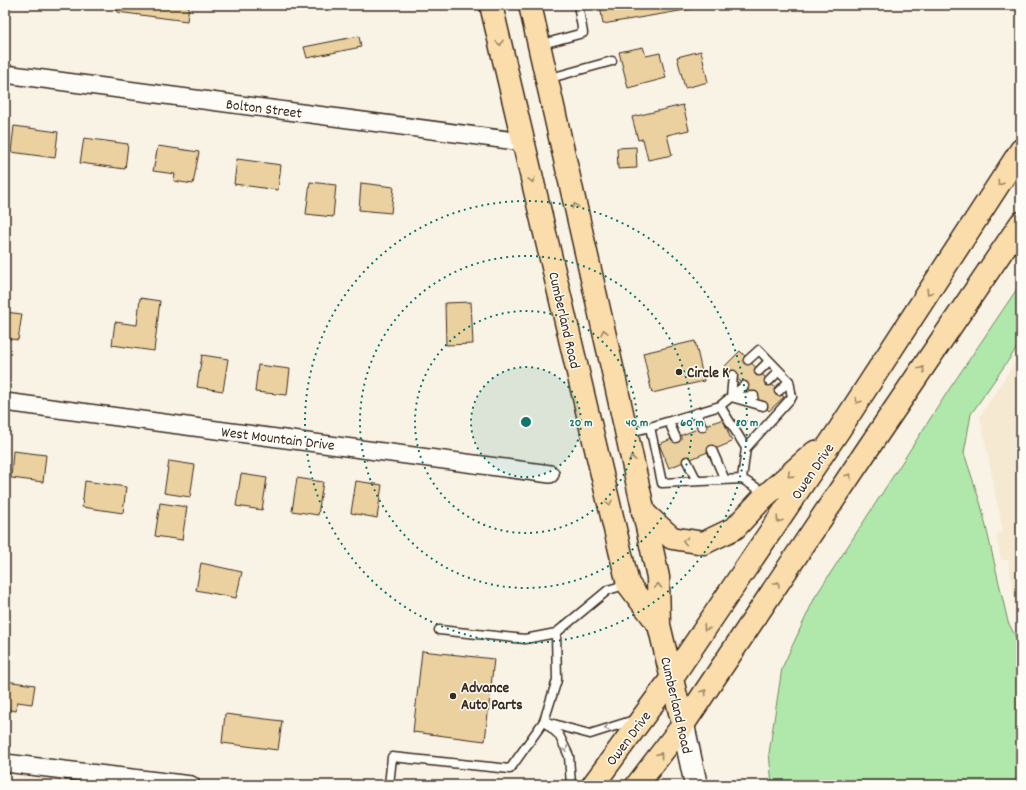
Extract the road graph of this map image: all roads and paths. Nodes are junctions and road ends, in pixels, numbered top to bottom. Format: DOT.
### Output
graph roads {
  1 [pos="491,5"];
  2 [pos="530,5"];
  3 [pos="578,5"];
  4 [pos="538,45"];
  5 [pos="612,61"];
  6 [pos="5,74"];
  7 [pos="546,79"];
  8 [pos="524,142"];
  9 [pos="1021,150"];
  10 [pos="1021,223"];
  11 [pos="748,360"];
  12 [pos="769,361"];
  13 [pos="759,371"];
  14 [pos="779,371"];
  15 [pos="733,375"];
  16 [pos="769,381"];
  17 [pos="789,381"];
  18 [pos="744,386"];
  19 [pos="779,391"];
  20 [pos="754,396"];
  21 [pos="730,397"];
  22 [pos="5,402"];
  23 [pos="720,406"];
  24 [pos="763,406"];
  25 [pos="696,413"];
  26 [pos="669,422"];
  27 [pos="650,427"];
  28 [pos="702,427"];
  29 [pos="840,430"];
  30 [pos="626,433"];
  31 [pos="676,438"];
  32 [pos="746,448"];
  33 [pos="712,450"];
  34 [pos="687,461"];
  35 [pos="550,474"];
  36 [pos="742,479"];
  37 [pos="725,480"];
  38 [pos="697,481"];
  39 [pos="768,494"];
  40 [pos="643,512"];
  41 [pos="628,584"];
  42 [pos="659,626"];
  43 [pos="439,630"];
  44 [pos="556,633"];
  45 [pos="672,679"];
  46 [pos="645,716"];
  47 [pos="544,721"];
  48 [pos="683,725"];
  49 [pos="5,763"];
  50 [pos="191,785"];
  51 [pos="389,785"];
  52 [pos="570,785"];
  53 [pos="592,785"];
  54 [pos="637,785"];
  55 [pos="696,785"];
  1 -- 8 [label="main road, Cumberland Road, one-way"];
  2 -- 4 [label="main road, Cumberland Road"];
  3 -- 4 [label="lane"];
  4 -- 7 [label="main road, Cumberland Road"];
  5 -- 7 [label="lane"];
  6 -- 8 [label="street, Bolton Street"];
  30 -- 7 [label="main road, Cumberland Road, one-way"];
  8 -- 41 [label="main road, Cumberland Road, one-way"];
  9 -- 29 [label="main road, Owen Drive, one-way"];
  48 -- 10 [label="main road, one-way"];
  11 -- 12 [label="lane"];
  12 -- 13 [label="lane"];
  12 -- 14 [label="lane"];
  14 -- 16 [label="lane"];
  14 -- 17 [label="lane"];
  15 -- 21 [label="lane"];
  17 -- 19 [label="lane"];
  17 -- 32 [label="lane"];
  18 -- 21 [label="lane"];
  20 -- 21 [label="lane"];
  21 -- 23 [label="lane"];
  21 -- 24 [label="lane"];
  22 -- 35 [label="street, West Mountain Drive"];
  23 -- 25 [label="lane"];
  23 -- 32 [label="lane"];
  25 -- 26 [label="lane"];
  25 -- 28 [label="lane"];
  26 -- 27 [label="lane"];
  26 -- 31 [label="lane"];
  27 -- 30 [label="lane"];
  27 -- 38 [label="lane"];
  29 -- 39 [label="main road, one-way"];
  29 -- 45 [label="main road, Owen Drive, one-way"];
  40 -- 30 [label="main road, Cumberland Road, one-way"];
  32 -- 36 [label="lane"];
  33 -- 37 [label="lane"];
  34 -- 38 [label="lane"];
  36 -- 37 [label="lane"];
  36 -- 39 [label="lane"];
  37 -- 38 [label="lane"];
  39 -- 40 [label="main road, one-way"];
  42 -- 40 [label="main road, Cumberland Road, one-way"];
  41 -- 42 [label="main road, Cumberland Road"];
  41 -- 44 [label="lane"];
  42 -- 45 [label="main road, Cumberland Road"];
  43 -- 44 [label="lane"];
  44 -- 47 [label="lane"];
  45 -- 46 [label="main road, Owen Drive"];
  45 -- 48 [label="main road, Cumberland Road"];
  46 -- 47 [label="lane, one-way"];
  46 -- 53 [label="main road, Owen Drive"];
  47 -- 51 [label="lane"];
  47 -- 52 [label="lane, one-way"];
  54 -- 48 [label="main road, one-way"];
  48 -- 55 [label="main road, Cumberland Road"];
  49 -- 50 [label="street"];
}
